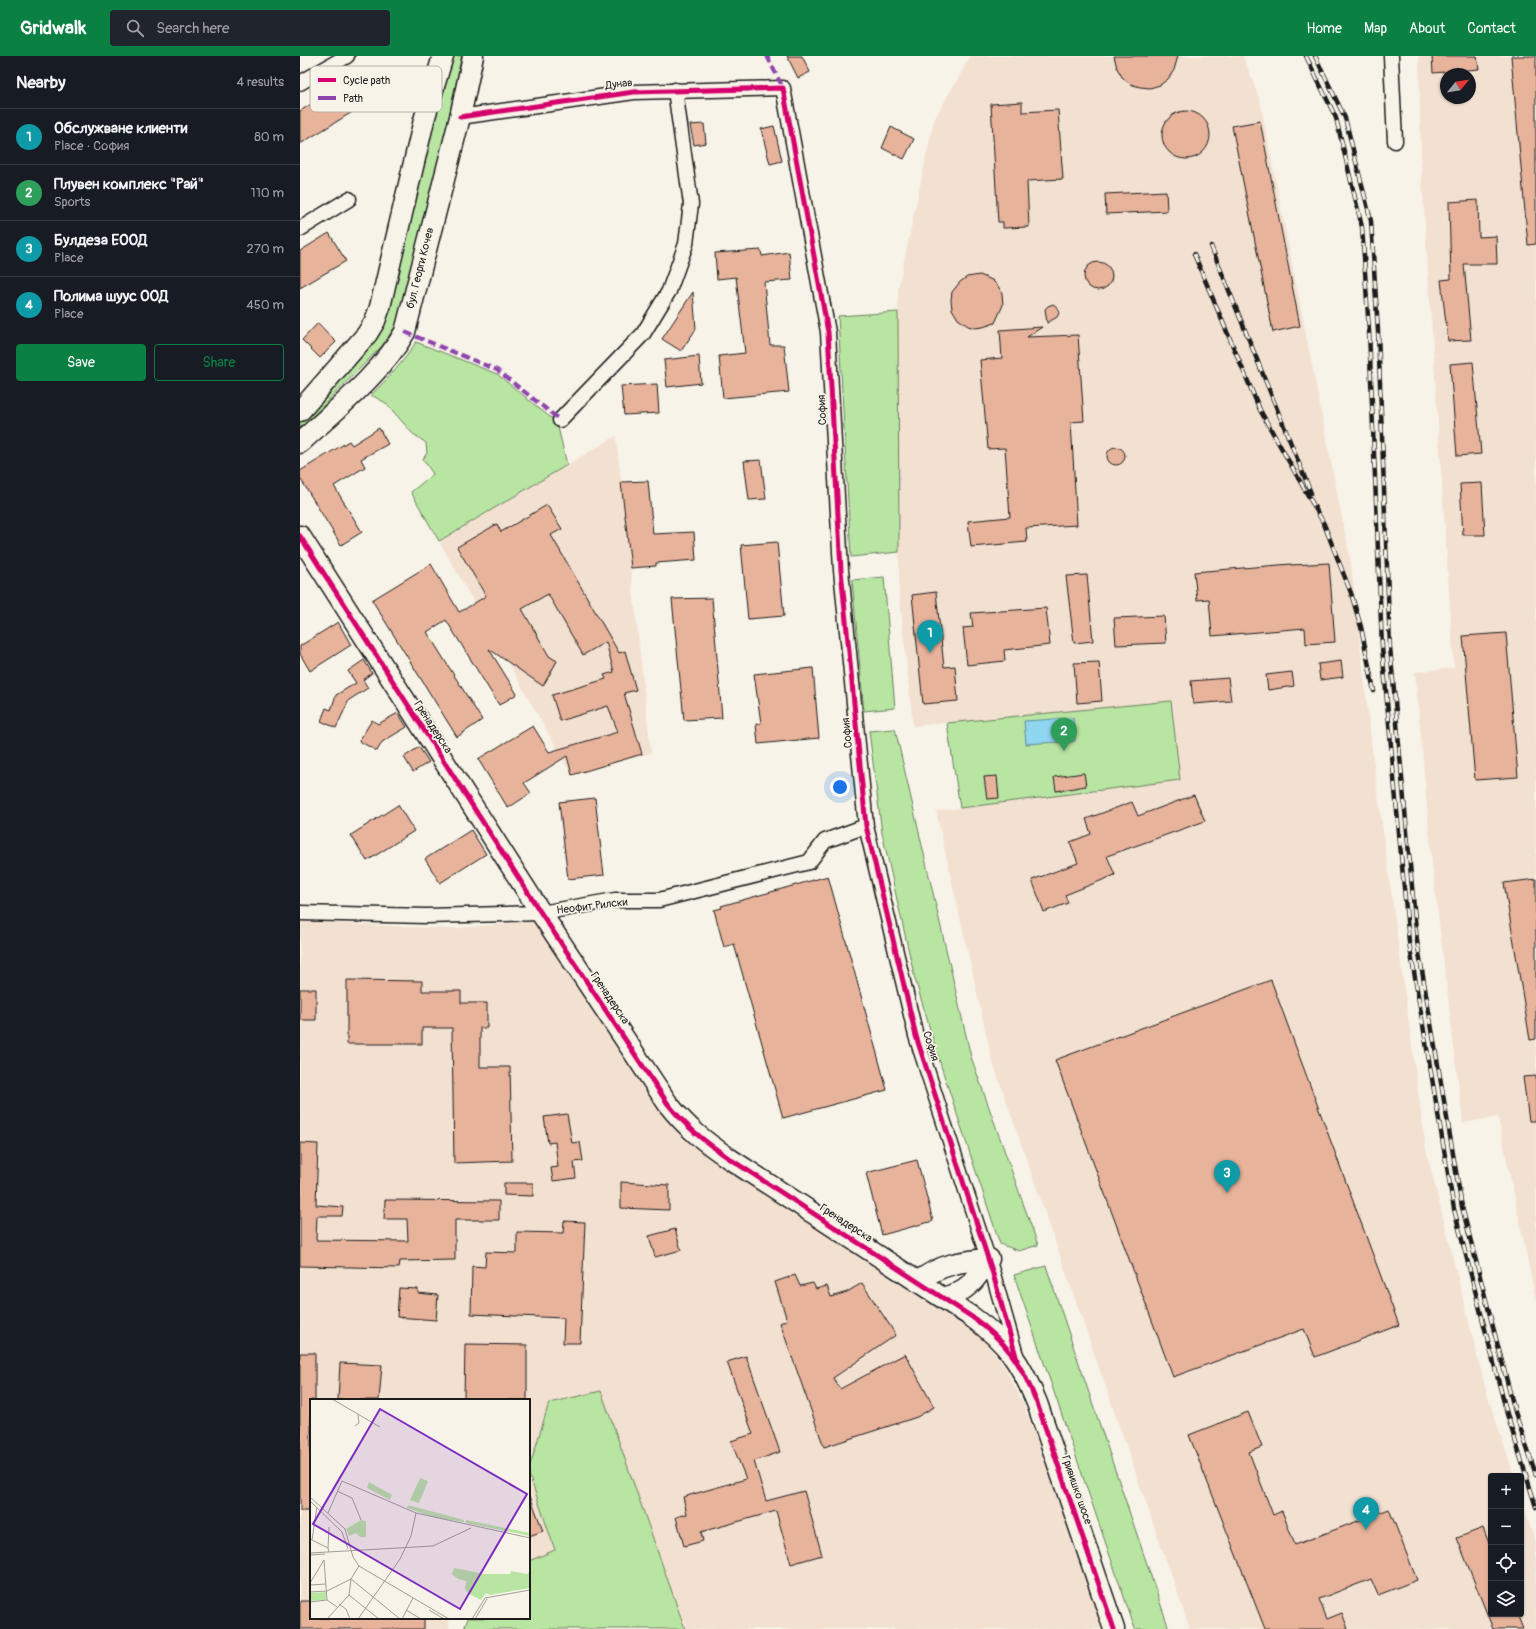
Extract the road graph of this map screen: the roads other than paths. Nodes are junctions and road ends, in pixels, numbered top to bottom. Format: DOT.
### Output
graph roads {
  1 [pos="347,56"];
  2 [pos="443,56"];
  3 [pos="473,56"];
  4 [pos="1391,56"];
  5 [pos="330,66"];
  6 [pos="440,66"];
  7 [pos="310,77"];
  8 [pos="300,83"];
  9 [pos="783,88"];
  10 [pos="675,90"];
  11 [pos="426,112"];
  12 [pos="460,117"];
  13 [pos="1395,140"];
  14 [pos="349,199"];
  15 [pos="300,229"];
  16 [pos="300,411"];
  17 [pos="560,420"];
  18 [pos="300,443"];
  19 [pos="300,536"];
  20 [pos="866,826"];
  21 [pos="300,913"];
  22 [pos="541,913"];
  23 [pos="989,1259"];
  24 [pos="918,1282"];
  25 [pos="943,1298"];
  26 [pos="1017,1360"];
  27 [pos="1114,1629"];
  1 -- 5 [label="street"];
  2 -- 6 [label="street"];
  3 -- 12 [label="street, бул. Георги Кочев"];
  4 -- 13 [label="street"];
  7 -- 8 [label="street"];
  9 -- 10 [label="street, Дунав"];
  9 -- 20 [label="street, София"];
  10 -- 12 [label="street, Дунав"];
  10 -- 17 [label="street"];
  11 -- 16 [label="street"];
  12 -- 18 [label="street, бул. Георги Кочев"];
  14 -- 15 [label="street"];
  19 -- 22 [label="street, Гренадерска"];
  20 -- 22 [label="street, Неофит Рилски"];
  20 -- 23 [label="street, София"];
  21 -- 22 [label="street, Неофит Рилски"];
  22 -- 24 [label="street, Гренадерска"];
  23 -- 24 [label="street"];
  23 -- 25 [label="street"];
  23 -- 26 [label="street, София"];
  24 -- 25 [label="street, Гренадерска"];
  25 -- 26 [label="street, Гренадерска"];
  26 -- 27 [label="street, Гривишко шосе"];
}
